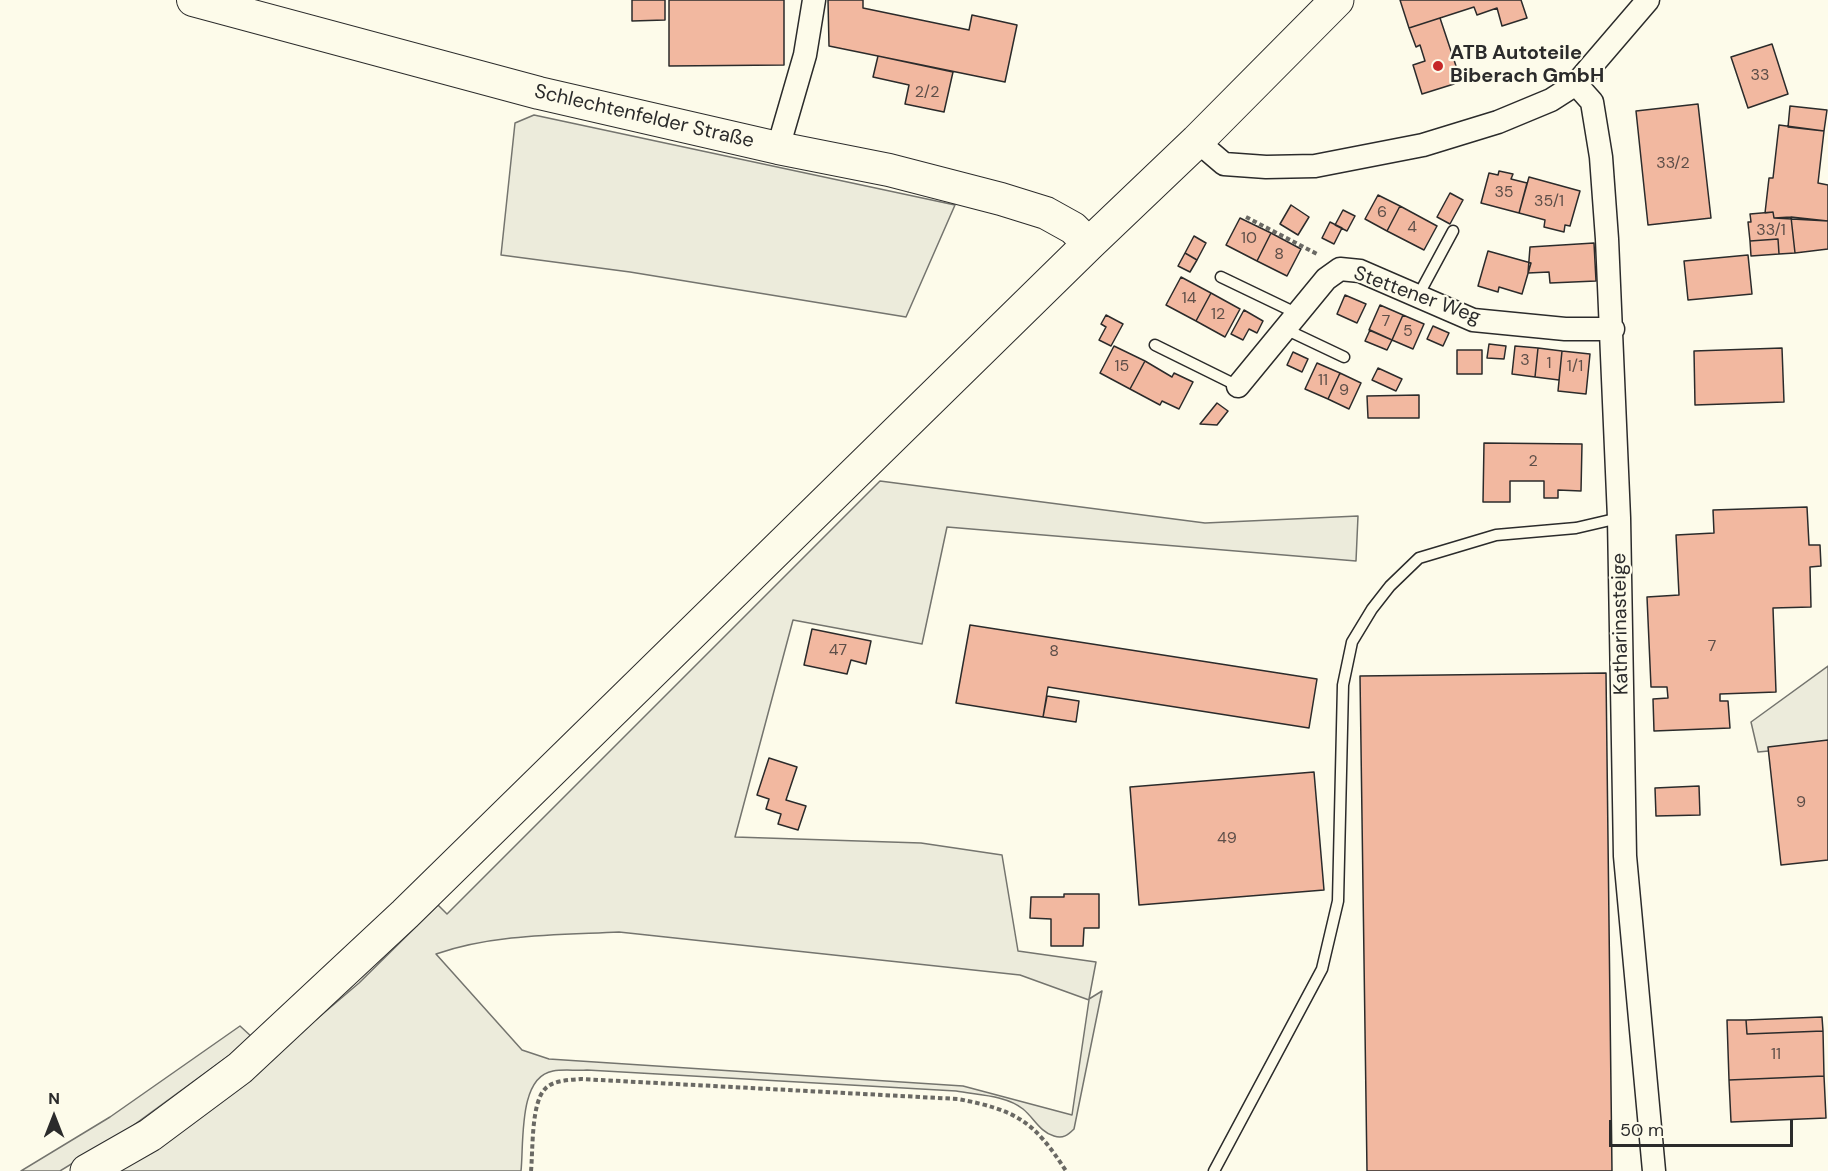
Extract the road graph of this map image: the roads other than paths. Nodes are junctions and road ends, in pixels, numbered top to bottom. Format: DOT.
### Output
graph roads {
  1 [pos="193,0"];
  2 [pos="814,0"];
  3 [pos="1337,0"];
  4 [pos="1648,0"];
  5 [pos="1576,84"];
  6 [pos="1197,141"];
  7 [pos="778,148"];
  8 [pos="1453,231"];
  9 [pos="1089,244"];
  10 [pos="1221,277"];
  11 [pos="1418,296"];
  12 [pos="1292,321"];
  13 [pos="1613,329"];
  14 [pos="1155,345"];
  15 [pos="1344,357"];
  16 [pos="1238,386"];
  17 [pos="1619,518"];
  18 [pos="87,1171"];
  19 [pos="1214,1171"];
  20 [pos="1654,1171"];
  1 -- 7 [label="street, Schlechtenfelder Straße"];
  2 -- 7 [label="street"];
  3 -- 6 [label="main road"];
  4 -- 5 [label="street"];
  5 -- 6 [label="street"];
  5 -- 13 [label="street, Katharinasteige"];
  6 -- 9 [label="main road"];
  7 -- 9 [label="street, Schlechtenfelder Straße"];
  8 -- 11 [label="lane"];
  9 -- 18 [label="main road"];
  10 -- 12 [label="lane"];
  11 -- 12 [label="street, Stettener Weg"];
  11 -- 13 [label="street, Stettener Weg"];
  12 -- 15 [label="lane"];
  12 -- 16 [label="street, Stettener Weg"];
  13 -- 17 [label="street, Katharinasteige"];
  14 -- 16 [label="lane"];
  17 -- 19 [label="lane"];
  17 -- 20 [label="street, Katharinasteige"];
}
